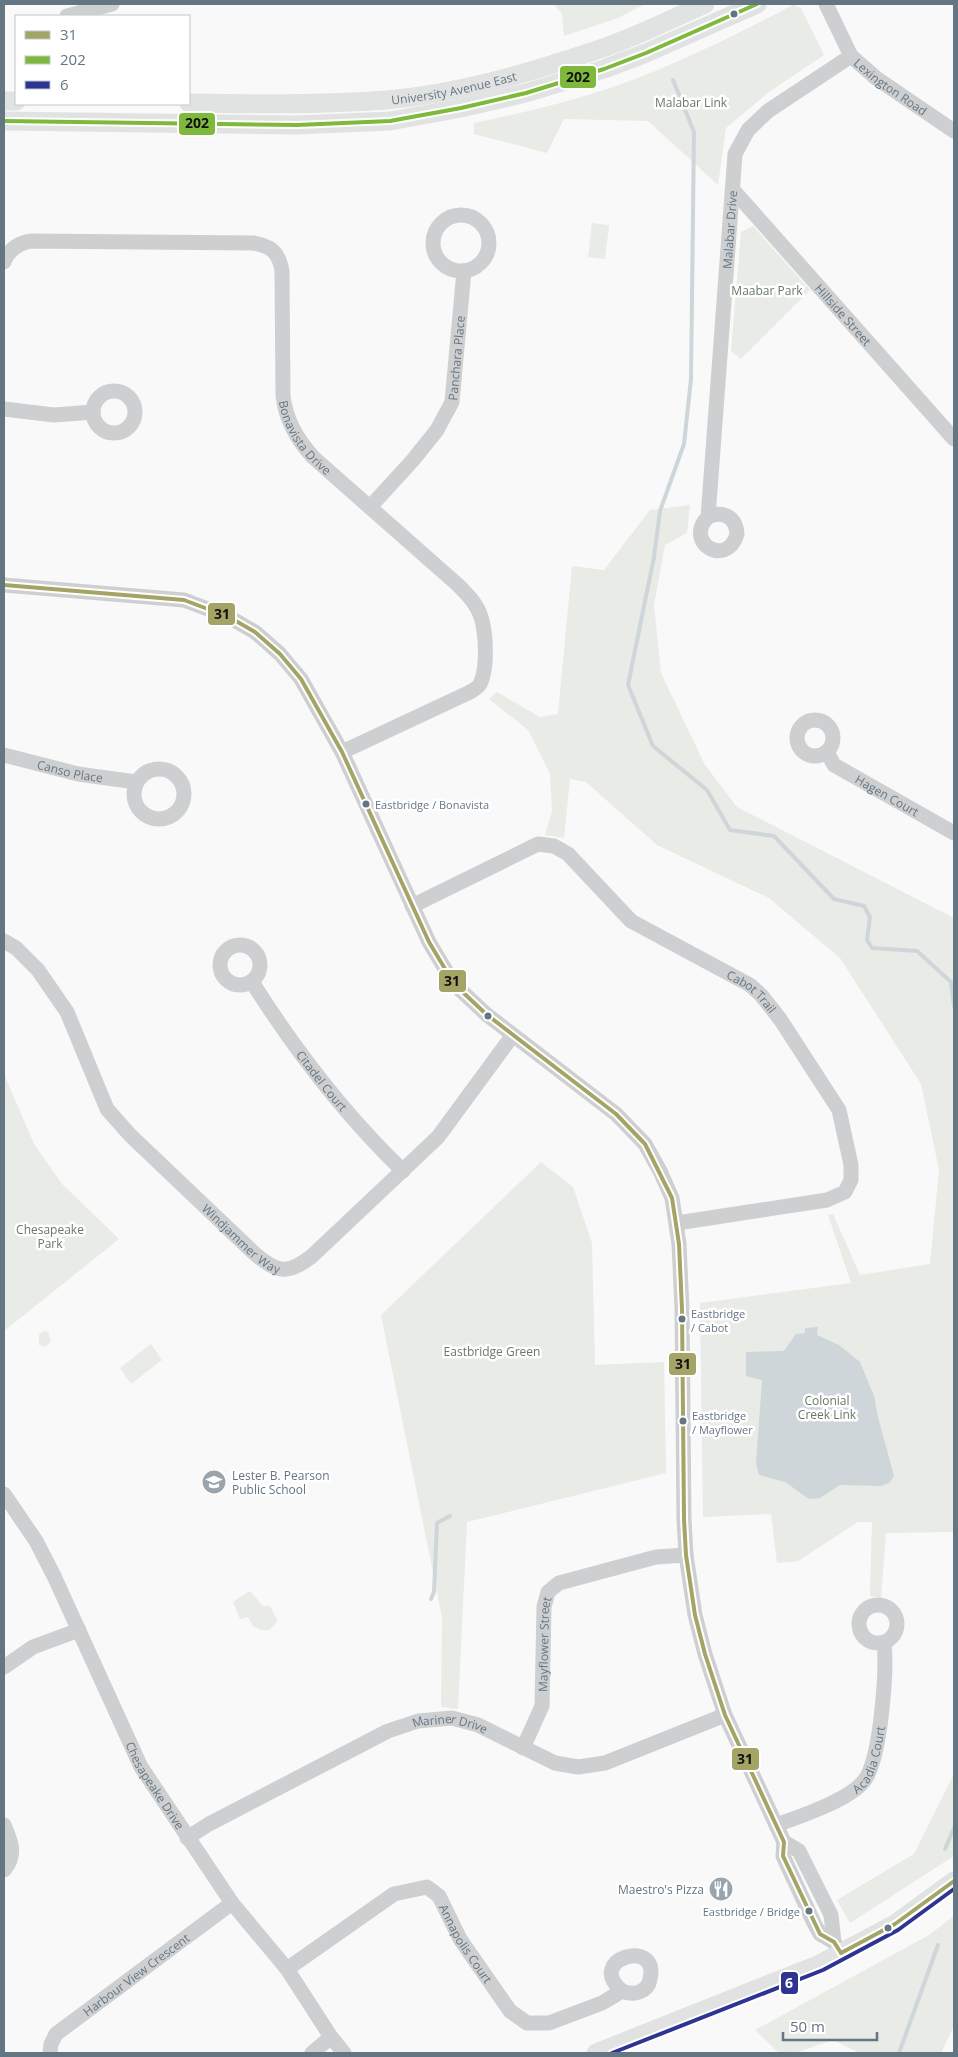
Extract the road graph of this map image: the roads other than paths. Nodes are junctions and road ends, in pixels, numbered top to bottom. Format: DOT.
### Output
graph roads {
  1 [pos="112,4"];
  2 [pos="705,4"];
  3 [pos="757,4"];
  4 [pos="826,4"];
  5 [pos="71,15"];
  6 [pos="850,56"];
  7 [pos="190,103"];
  8 [pos="14,115"];
  9 [pos="954,132"];
  10 [pos="734,191"];
  11 [pos="4,262"];
  12 [pos="464,271"];
  13 [pos="4,409"];
  14 [pos="93,412"];
  15 [pos="954,439"];
  16 [pos="370,507"];
  17 [pos="708,517"];
  18 [pos="4,584"];
  19 [pos="342,752"];
  20 [pos="827,752"];
  21 [pos="4,756"];
  22 [pos="136,782"];
  23 [pos="954,833"];
  24 [pos="412,906"];
  25 [pos="4,942"];
  26 [pos="252,982"];
  27 [pos="514,1035"];
  28 [pos="403,1171"];
  29 [pos="677,1222"];
  30 [pos="4,1494"];
  31 [pos="686,1555"];
  32 [pos="79,1630"];
  33 [pos="884,1642"];
  34 [pos="4,1667"];
  35 [pos="725,1715"];
  36 [pos="523,1748"];
  37 [pos="4,1825"];
  38 [pos="776,1826"];
  39 [pos="187,1838"];
  40 [pos="4,1870"];
  41 [pos="954,1882"];
  42 [pos="232,1903"];
  43 [pos="838,1947"];
  44 [pos="287,1969"];
  45 [pos="622,1991"];
  46 [pos="331,2037"];
  47 [pos="50,2053"];
  48 [pos="312,2053"];
  49 [pos="344,2053"];
  50 [pos="596,2053"];
  1 -- 5 [label="street"];
  2 -- 7 [label="main road, University Avenue East"];
  3 -- 8 [label="main road, University Avenue East"];
  4 -- 6 [label="street, Lexington Road"];
  6 -- 9 [label="street, Lexington Road"];
  6 -- 10 [label="street, Malabar Drive"];
  10 -- 15 [label="street, Hillside Street"];
  10 -- 17 [label="street, Malabar Drive"];
  11 -- 16 [label="street, Bonavista Drive"];
  12 -- 16 [label="street, Panchara Place"];
  13 -- 14 [label="street"];
  16 -- 19 [label="street, Bonavista Drive"];
  18 -- 19 [label="street"];
  19 -- 24 [label="street"];
  20 -- 23 [label="street, Hagen Court"];
  21 -- 22 [label="street, Canso Place"];
  24 -- 27 [label="street"];
  24 -- 29 [label="street, Cabot Trail"];
  25 -- 28 [label="street, Windjammer Way"];
  26 -- 28 [label="street, Citadel Court"];
  27 -- 28 [label="street, Windjammer Way"];
  27 -- 29 [label="street"];
  29 -- 31 [label="street"];
  30 -- 32 [label="street, Chesapeake Drive"];
  31 -- 35 [label="street"];
  31 -- 36 [label="street, Mayflower Street"];
  32 -- 34 [label="street"];
  32 -- 39 [label="street, Chesapeake Drive"];
  33 -- 38 [label="street, Acadia Court"];
  35 -- 36 [label="street, Mariner Drive"];
  35 -- 38 [label="street"];
  36 -- 39 [label="street, Mariner Drive"];
  37 -- 40 [label="street"];
  38 -- 43 [label="street"];
  39 -- 42 [label="street, Chesapeake Drive"];
  41 -- 43 [label="main road"];
  42 -- 44 [label="street, Chesapeake Drive"];
  42 -- 47 [label="street, Harbour View Crescent"];
  43 -- 50 [label="main road"];
  44 -- 45 [label="street, Annapolis Court"];
  44 -- 46 [label="street, Chesapeake Drive"];
  46 -- 48 [label="street"];
  46 -- 49 [label="street, Chesapeake Drive"];
}
